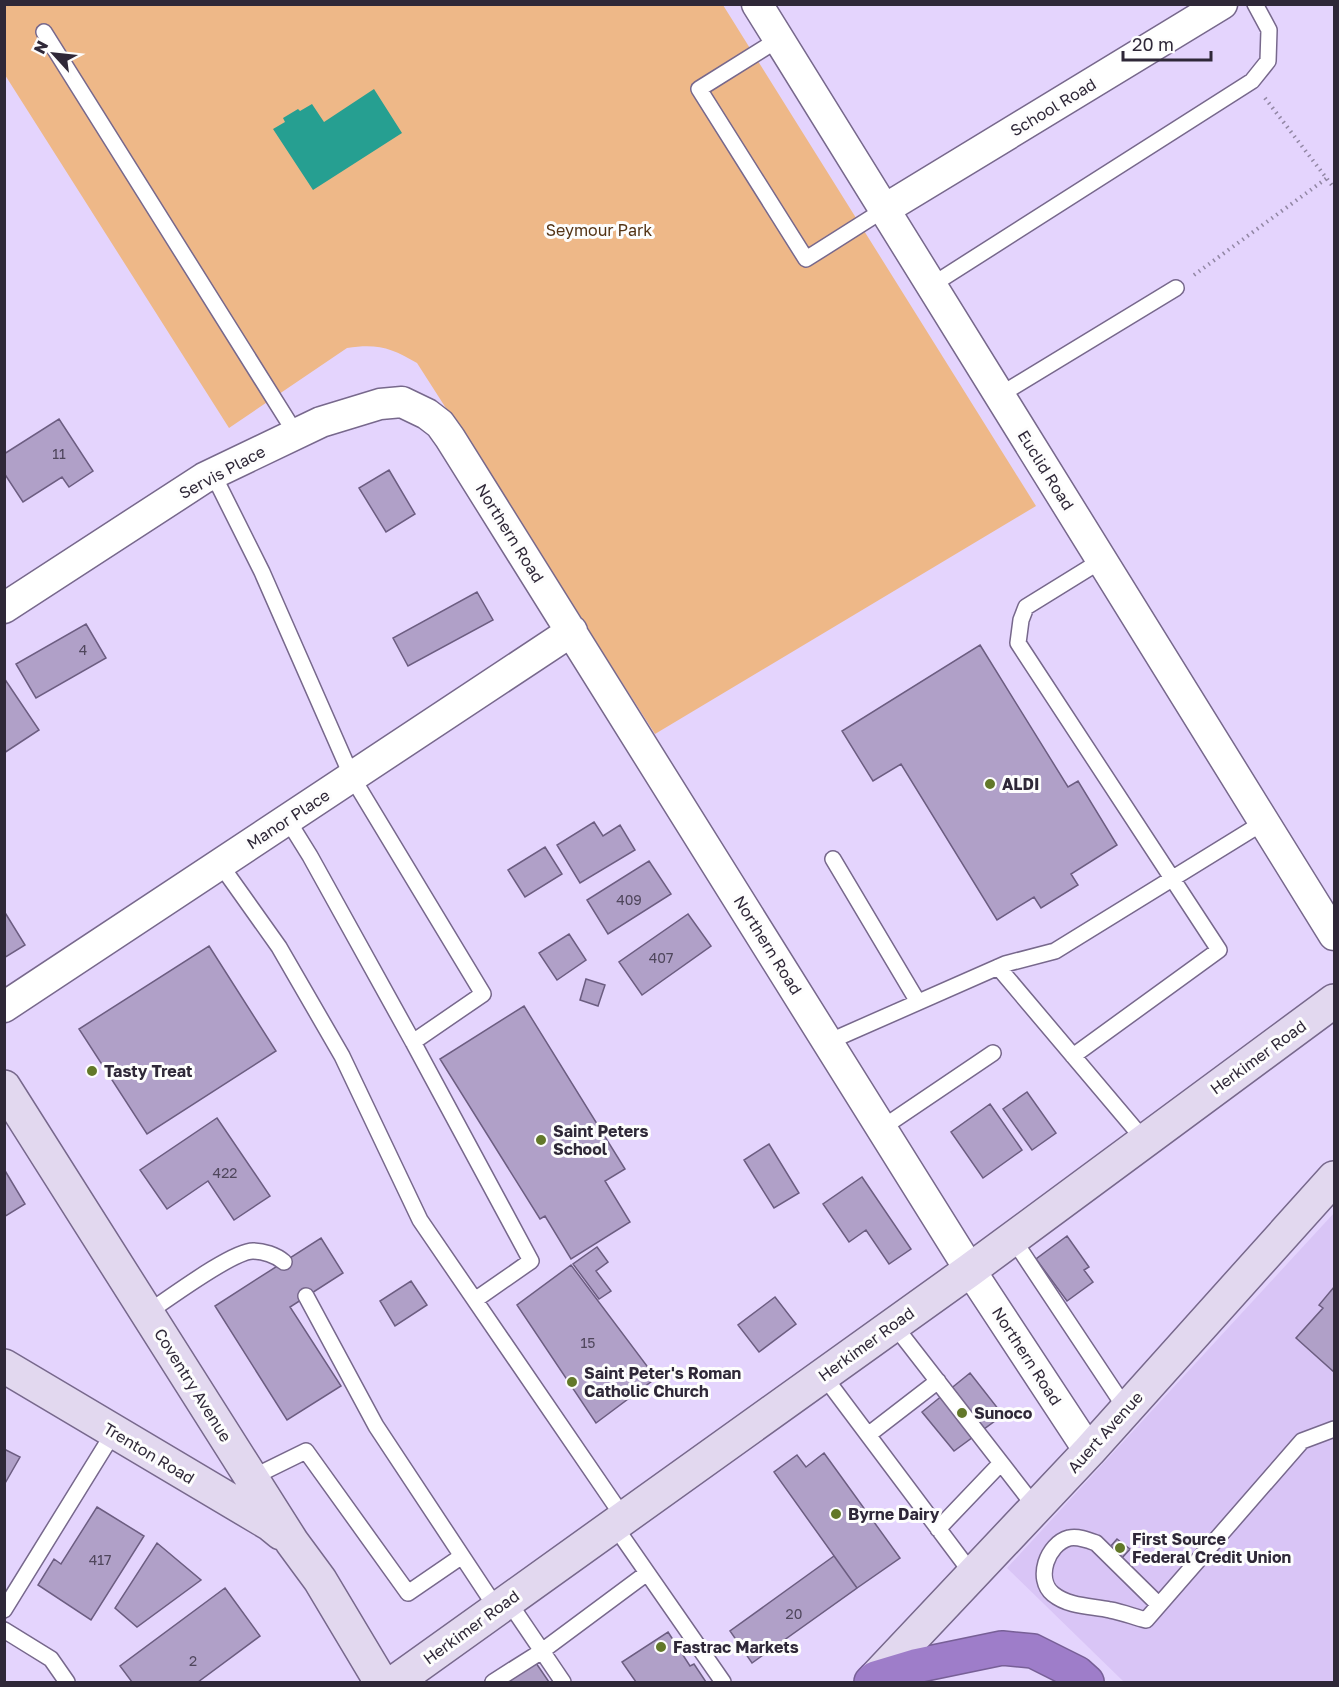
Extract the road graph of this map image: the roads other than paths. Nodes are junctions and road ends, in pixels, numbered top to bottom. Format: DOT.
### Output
graph roads {
  1 [pos="757,4"];
  2 [pos="1222,4"];
  3 [pos="1255,4"];
  4 [pos="44,32"];
  5 [pos="779,39"];
  6 [pos="885,209"];
  7 [pos="932,285"];
  8 [pos="1176,288"];
  9 [pos="1000,395"];
  10 [pos="296,434"];
  11 [pos="450,438"];
  12 [pos="213,474"];
  13 [pos="1102,560"];
  14 [pos="4,608"];
  15 [pos="572,631"];
  16 [pos="352,777"];
  17 [pos="287,819"];
  18 [pos="1264,822"];
  19 [pos="834,858"];
  20 [pos="220,864"];
  21 [pos="1173,878"];
  22 [pos="1335,935"];
  23 [pos="998,967"];
  24 [pos="1335,1001"];
  25 [pos="918,1002"];
  26 [pos="4,1007"];
  27 [pos="413,1041"];
  28 [pos="828,1042"];
  29 [pos="993,1053"];
  30 [pos="1073,1056"];
  31 [pos="4,1087"];
  32 [pos="882,1128"];
  33 [pos="1145,1141"];
  34 [pos="1335,1178"];
  35 [pos="1013,1239"];
  36 [pos="284,1262"];
  37 [pos="970,1270"];
  38 [pos="306,1296"];
  39 [pos="475,1300"];
  40 [pos="147,1313"];
  41 [pos="894,1324"];
  42 [pos="4,1366"];
  43 [pos="823,1376"];
  44 [pos="938,1381"];
  45 [pos="1126,1409"];
  46 [pos="1335,1429"];
  47 [pos="114,1432"];
  48 [pos="868,1436"];
  49 [pos="1089,1451"];
  50 [pos="1001,1463"];
  51 [pos="252,1478"];
  52 [pos="1036,1508"];
  53 [pos="619,1522"];
  54 [pos="938,1529"];
  55 [pos="292,1542"];
  56 [pos="462,1556"];
  57 [pos="647,1573"];
  58 [pos="973,1575"];
  59 [pos="502,1605"];
  60 [pos="1159,1605"];
  61 [pos="4,1610"];
  62 [pos="4,1630"];
  63 [pos="542,1651"];
  64 [pos="873,1681"];
  65 [pos="67,1683"];
  66 [pos="381,1683"];
  67 [pos="395,1683"];
  68 [pos="493,1683"];
  69 [pos="563,1683"];
  70 [pos="723,1683"];
  71 [pos="1087,1683"];
  1 -- 5 [label="street, Euclid Road"];
  2 -- 6 [label="street, School Road"];
  3 -- 7 [label="lane"];
  4 -- 10 [label="lane"];
  5 -- 6 [label="street, Euclid Road"];
  5 -- 6 [label="lane"];
  6 -- 7 [label="street, Euclid Road"];
  7 -- 9 [label="street, Euclid Road"];
  8 -- 9 [label="lane"];
  9 -- 13 [label="street, Euclid Road"];
  10 -- 11 [label="street, Servis Place"];
  10 -- 12 [label="street, Servis Place"];
  11 -- 15 [label="street, Northern Road"];
  12 -- 14 [label="street, Servis Place"];
  12 -- 16 [label="lane"];
  13 -- 18 [label="street, Euclid Road"];
  13 -- 21 [label="lane"];
  15 -- 16 [label="street, Manor Place"];
  15 -- 28 [label="street, Northern Road"];
  16 -- 17 [label="street, Manor Place"];
  16 -- 27 [label="lane"];
  17 -- 20 [label="street, Manor Place"];
  17 -- 27 [label="lane"];
  18 -- 21 [label="lane"];
  18 -- 22 [label="street, Euclid Road"];
  19 -- 25 [label="lane"];
  20 -- 26 [label="street, Manor Place"];
  20 -- 39 [label="lane"];
  21 -- 23 [label="lane"];
  21 -- 30 [label="lane"];
  23 -- 25 [label="lane"];
  23 -- 30 [label="lane"];
  24 -- 33 [label="main road, Herkimer Road"];
  25 -- 28 [label="lane"];
  27 -- 39 [label="lane"];
  28 -- 32 [label="street, Northern Road"];
  29 -- 32 [label="lane"];
  30 -- 33 [label="lane"];
  31 -- 40 [label="main road, Coventry Avenue"];
  32 -- 37 [label="street, Northern Road"];
  33 -- 35 [label="main road, Herkimer Road"];
  34 -- 45 [label="main road, Auert Avenue"];
  35 -- 37 [label="main road, Herkimer Road"];
  35 -- 45 [label="lane"];
  36 -- 40 [label="lane"];
  37 -- 41 [label="main road, Herkimer Road"];
  37 -- 49 [label="street, Northern Road"];
  38 -- 56 [label="lane"];
  39 -- 53 [label="lane"];
  40 -- 51 [label="main road, Coventry Avenue"];
  41 -- 43 [label="main road, Herkimer Road"];
  41 -- 44 [label="lane"];
  42 -- 47 [label="main road, Trenton Road"];
  43 -- 48 [label="lane"];
  43 -- 53 [label="main road, Herkimer Road"];
  44 -- 48 [label="lane"];
  44 -- 50 [label="lane"];
  45 -- 49 [label="main road, Auert Avenue"];
  46 -- 60 [label="lane"];
  47 -- 55 [label="main road, Trenton Road"];
  47 -- 61 [label="lane"];
  48 -- 54 [label="lane"];
  49 -- 52 [label="main road, Auert Avenue"];
  50 -- 52 [label="lane"];
  50 -- 54 [label="lane"];
  51 -- 55 [label="main road, Coventry Avenue"];
  51 -- 56 [label="lane"];
  52 -- 58 [label="main road, Auert Avenue"];
  53 -- 57 [label="lane"];
  53 -- 59 [label="main road, Herkimer Road"];
  54 -- 58 [label="lane"];
  55 -- 66 [label="main road, Coventry Avenue"];
  56 -- 59 [label="lane"];
  57 -- 63 [label="lane"];
  57 -- 70 [label="lane"];
  58 -- 64 [label="main road, Auert Avenue"];
  59 -- 63 [label="lane"];
  59 -- 67 [label="main road, Herkimer Road"];
  60 -- 60 [label="lane"];
  62 -- 65 [label="lane"];
  63 -- 68 [label="lane"];
  63 -- 69 [label="lane"];
  64 -- 71 [label="highway"];
}
